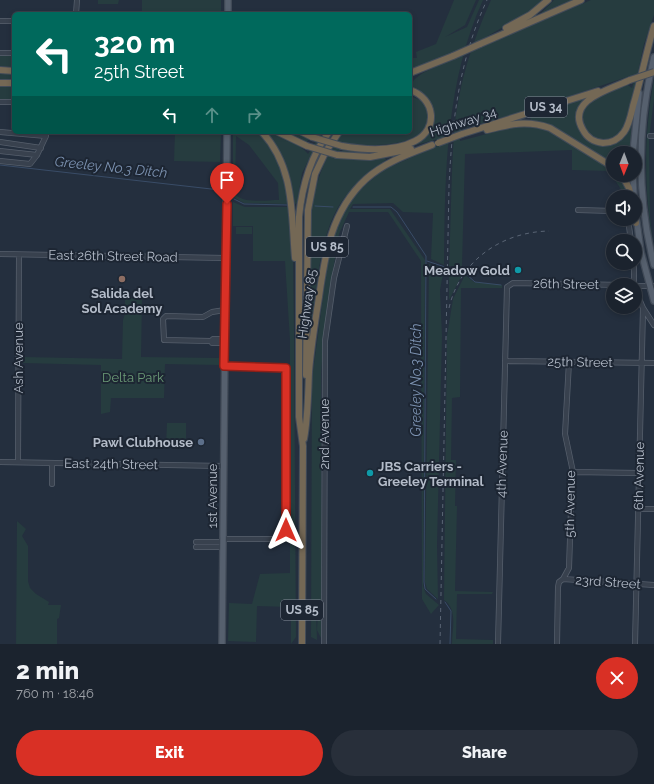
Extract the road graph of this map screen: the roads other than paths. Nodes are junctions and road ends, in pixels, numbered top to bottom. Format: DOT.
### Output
graph roads {
  1 [pos="76,0"];
  2 [pos="228,0"];
  3 [pos="548,0"];
  4 [pos="581,0"];
  5 [pos="76,12"];
  6 [pos="228,12"];
  7 [pos="0,21"];
  8 [pos="12,22"];
  9 [pos="654,26"];
  10 [pos="481,43"];
  11 [pos="0,53"];
  12 [pos="12,53"];
  13 [pos="654,57"];
  14 [pos="0,70"];
  15 [pos="12,71"];
  16 [pos="412,72"];
  17 [pos="654,72"];
  18 [pos="630,80"];
  19 [pos="0,83"];
  20 [pos="12,83"];
  21 [pos="640,85"];
  22 [pos="412,91"];
  23 [pos="0,102"];
  24 [pos="12,102"];
  25 [pos="0,132"];
  26 [pos="12,133"];
  27 [pos="23,134"];
  28 [pos="227,134"];
  29 [pos="264,134"];
  30 [pos="282,134"];
  31 [pos="306,134"];
  32 [pos="328,134"];
  33 [pos="338,134"];
  34 [pos="462,134"];
  35 [pos="0,142"];
  36 [pos="435,144"];
  37 [pos="633,146"];
  38 [pos="41,148"];
  39 [pos="0,150"];
  40 [pos="37,155"];
  41 [pos="0,161"];
  42 [pos="606,163"];
  43 [pos="578,210"];
  44 [pos="606,211"];
  45 [pos="346,226"];
  46 [pos="637,226"];
  47 [pos="0,254"];
  48 [pos="19,254"];
  49 [pos="226,258"];
  50 [pos="654,265"];
  51 [pos="298,274"];
  52 [pos="509,284"];
  53 [pos="606,285"];
  54 [pos="652,286"];
  55 [pos="654,301"];
  56 [pos="643,308"];
  57 [pos="225,310"];
  58 [pos="654,325"];
  59 [pos="225,341"];
  60 [pos="505,361"];
  61 [pos="569,362"];
  62 [pos="641,363"];
  63 [pos="654,363"];
  64 [pos="224,366"];
  65 [pos="308,400"];
  66 [pos="303,446"];
  67 [pos="0,462"];
  68 [pos="18,462"];
  69 [pos="52,463"];
  70 [pos="223,466"];
  71 [pos="572,472"];
  72 [pos="638,473"];
  73 [pos="52,484"];
  74 [pos="638,509"];
  75 [pos="654,509"];
  76 [pos="222,543"];
  77 [pos="196,544"];
  78 [pos="563,579"];
  79 [pos="636,584"];
  80 [pos="654,585"];
  81 [pos="222,644"];
  82 [pos="302,644"];
  83 [pos="324,644"];
  84 [pos="498,644"];
  85 [pos="557,644"];
  86 [pos="635,644"];
  1 -- 5 [label="street"];
  2 -- 6 [label="main road"];
  3 -- 10 [label="highway"];
  4 -- 10 [label="highway"];
  7 -- 8 [label="street"];
  9 -- 21 [label="highway"];
  10 -- 16 [label="highway, bridge"];
  11 -- 12 [label="street"];
  13 -- 50 [label="main road"];
  14 -- 15 [label="highway"];
  17 -- 18 [label="highway, Highway 34 / US 34, bridge"];
  18 -- 21 [label="highway"];
  18 -- 34 [label="highway, Highway 34 / US 34"];
  19 -- 20 [label="highway"];
  21 -- 37 [label="main road"];
  22 -- 31 [label="highway, bridge"];
  23 -- 24 [label="street"];
  25 -- 26 [label="street"];
  27 -- 38 [label="street"];
  28 -- 49 [label="main road, 1st Avenue"];
  29 -- 51 [label="highway"];
  30 -- 36 [label="highway, Highway 34 / US 34, bridge"];
  32 -- 51 [label="highway, Highway 85 / US 85"];
  33 -- 65 [label="highway"];
  34 -- 36 [label="highway, Highway 34 / US 34, bridge"];
  34 -- 42 [label="highway"];
  35 -- 38 [label="street"];
  36 -- 65 [label="highway, Highway 85 / US 85"];
  38 -- 40 [label="street"];
  39 -- 40 [label="street"];
  40 -- 41 [label="street"];
  43 -- 44 [label="street"];
  45 -- 83 [label="street, 2nd Avenue"];
  46 -- 54 [label="main road"];
  47 -- 48 [label="street, East 26th Street Road"];
  48 -- 49 [label="street, East 26th Street Road"];
  48 -- 68 [label="street, Ash Avenue"];
  49 -- 57 [label="main road, 1st Avenue"];
  51 -- 66 [label="highway, Highway 85 / US 85"];
  52 -- 53 [label="street, 26th Street"];
  52 -- 60 [label="street, 4th Avenue"];
  54 -- 55 [label="main road"];
  56 -- 58 [label="street"];
  56 -- 62 [label="street, 6th Avenue"];
  57 -- 59 [label="main road, 1st Avenue"];
  57 -- 59 [label="street"];
  59 -- 64 [label="main road, 1st Avenue"];
  60 -- 61 [label="street, 25th Street"];
  60 -- 84 [label="street, 4th Avenue"];
  61 -- 62 [label="street, 25th Street"];
  61 -- 71 [label="street, 5th Avenue"];
  62 -- 63 [label="street, 25th Street"];
  62 -- 72 [label="street, 6th Avenue"];
  64 -- 70 [label="main road, 1st Avenue"];
  64 -- 76 [label="street"];
  65 -- 66 [label="highway, Highway 85 / US 85"];
  66 -- 82 [label="highway, Highway 85 / US 85"];
  67 -- 68 [label="street, East 24th Street"];
  68 -- 69 [label="street, East 24th Street"];
  69 -- 70 [label="street, East 24th Street"];
  69 -- 73 [label="street"];
  70 -- 76 [label="main road, 1st Avenue"];
  71 -- 72 [label="street"];
  71 -- 78 [label="street, 5th Avenue"];
  72 -- 74 [label="street, 6th Avenue"];
  74 -- 75 [label="street"];
  74 -- 79 [label="street, 6th Avenue"];
  76 -- 77 [label="street"];
  76 -- 81 [label="main road, 1st Avenue"];
  78 -- 79 [label="street, 23rd Street"];
  78 -- 85 [label="street, 5th Avenue"];
  79 -- 80 [label="street, 23rd Street"];
  79 -- 86 [label="street, 6th Avenue"];
}
